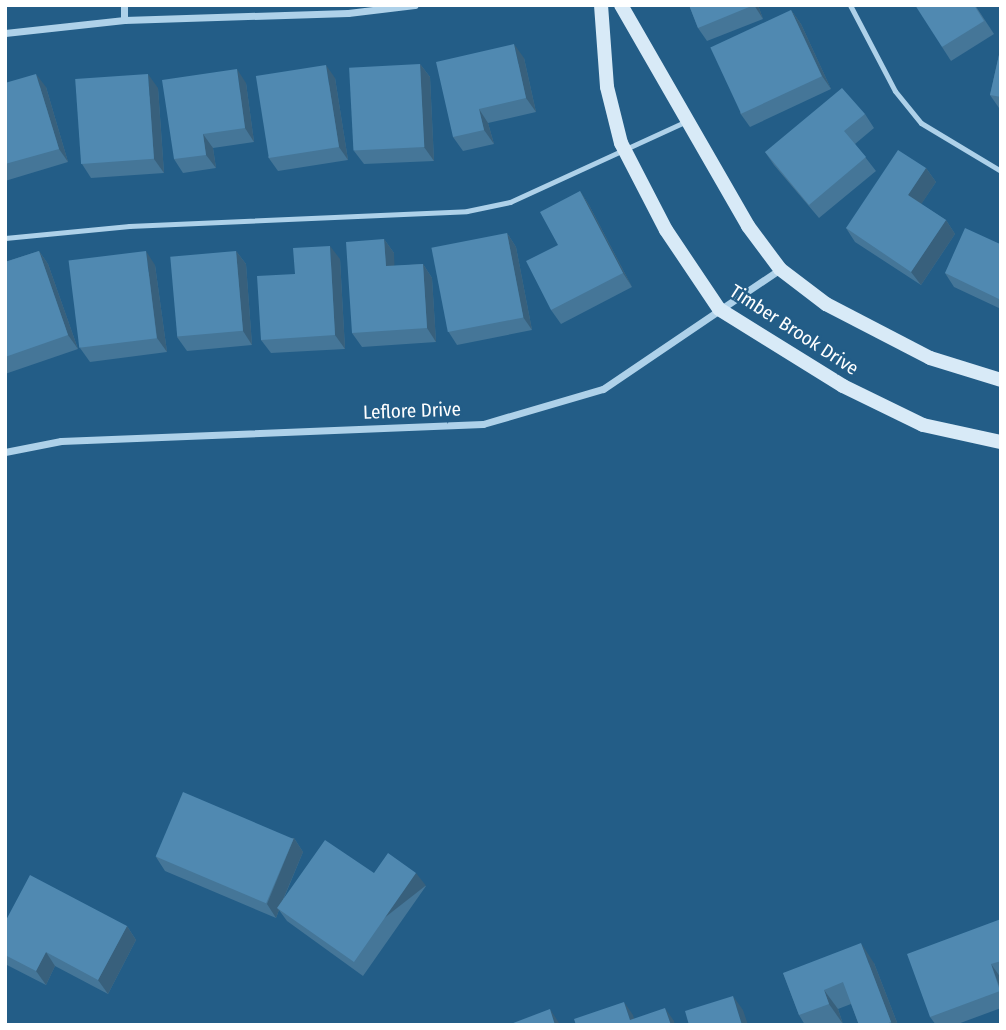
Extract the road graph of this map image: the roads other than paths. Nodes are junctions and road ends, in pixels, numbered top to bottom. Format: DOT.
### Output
graph roads {
  1 [pos="124,5"];
  2 [pos="415,5"];
  3 [pos="601,5"];
  4 [pos="621,5"];
  5 [pos="850,5"];
  6 [pos="342,9"];
  7 [pos="124,20"];
  8 [pos="5,33"];
  9 [pos="687,121"];
  10 [pos="625,152"];
  11 [pos="1001,171"];
  12 [pos="5,239"];
  13 [pos="780,269"];
  14 [pos="719,309"];
  15 [pos="1001,380"];
  16 [pos="1001,442"];
  17 [pos="5,452"];
  1 -- 7 [label="street"];
  2 -- 6 [label="street"];
  3 -- 10 [label="street, Timber Brook Drive"];
  4 -- 9 [label="street, Timber Brook Drive"];
  5 -- 11 [label="lane"];
  6 -- 7 [label="street"];
  7 -- 8 [label="street"];
  9 -- 10 [label="lane"];
  9 -- 13 [label="street, Timber Brook Drive"];
  10 -- 12 [label="lane"];
  10 -- 14 [label="street, Timber Brook Drive"];
  13 -- 14 [label="street, Leflore Drive"];
  13 -- 15 [label="street, Timber Brook Drive"];
  14 -- 16 [label="street, Timber Brook Drive"];
  14 -- 17 [label="street, Leflore Drive"];
}
